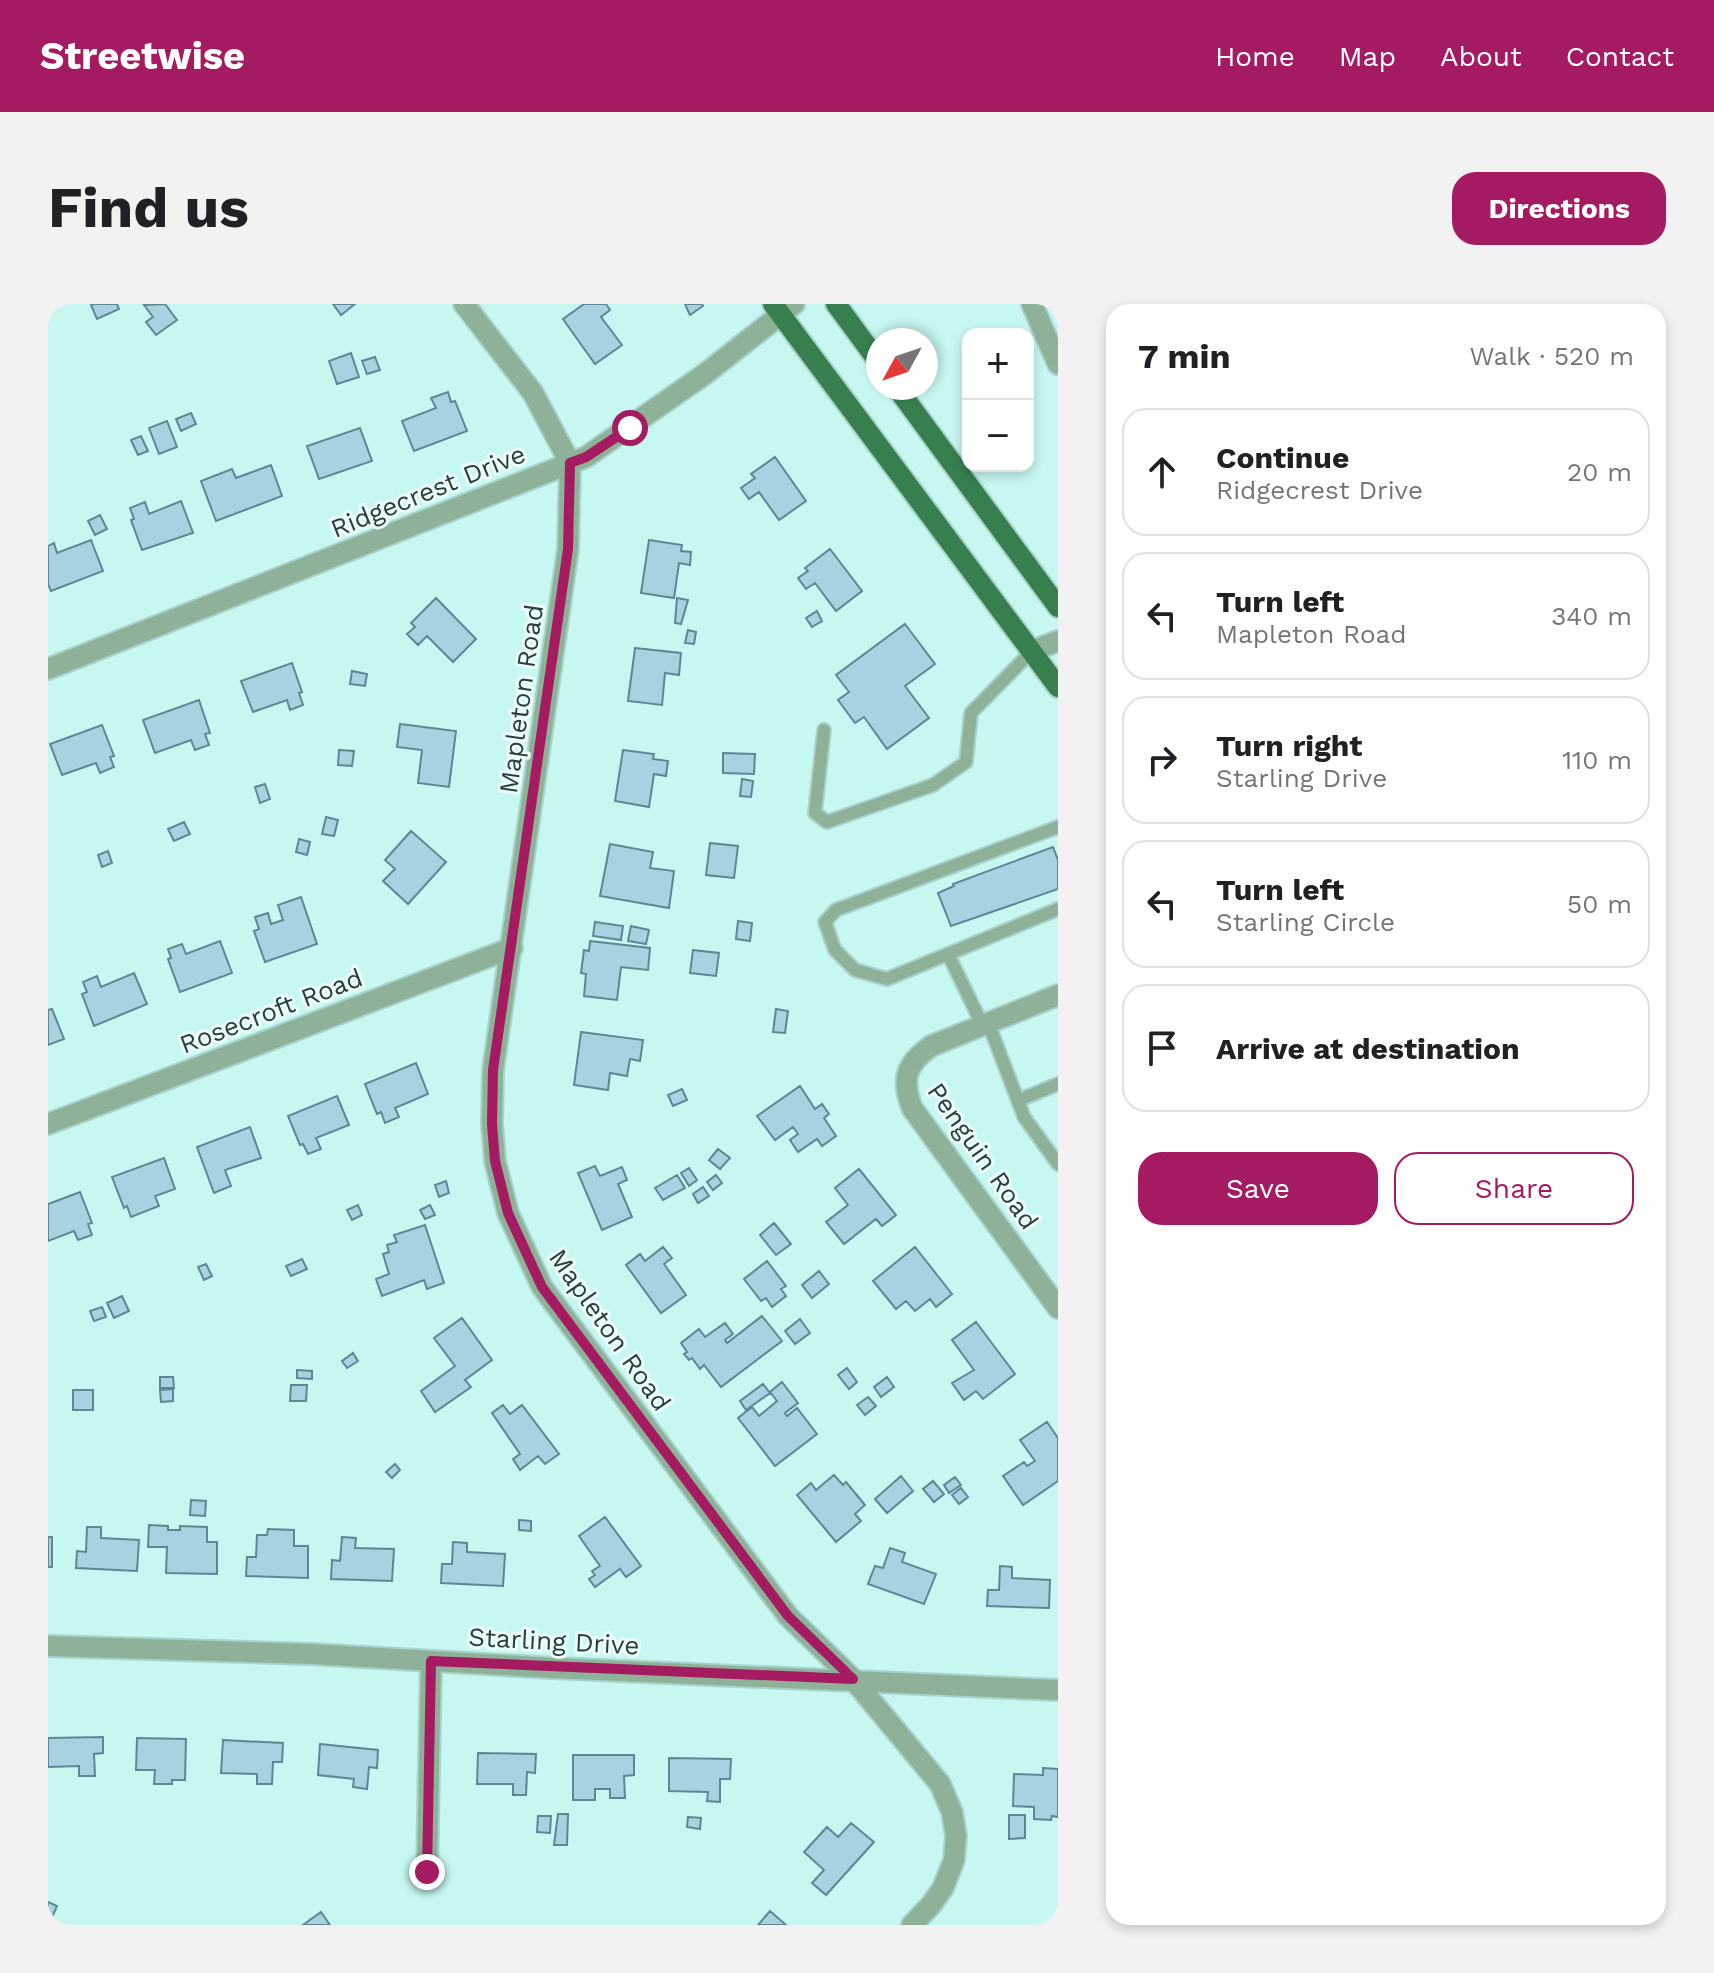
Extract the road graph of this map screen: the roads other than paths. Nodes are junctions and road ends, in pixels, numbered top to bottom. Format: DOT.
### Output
graph roads {
  1 [pos="464,304"];
  2 [pos="836,304"];
  3 [pos="1032,304"];
  4 [pos="783,307"];
  5 [pos="866,345"];
  6 [pos="1058,364"];
  7 [pos="906,400"];
  8 [pos="570,463"];
  9 [pos="1058,607"];
  10 [pos="1058,641"];
  11 [pos="1032,651"];
  12 [pos="48,669"];
  13 [pos="1058,687"];
  14 [pos="824,730"];
  15 [pos="1058,827"];
  16 [pos="1058,909"];
  17 [pos="512,948"];
  18 [pos="948,954"];
  19 [pos="1058,995"];
  20 [pos="985,1023"];
  21 [pos="1058,1084"];
  22 [pos="1019,1100"];
  23 [pos="48,1124"];
  24 [pos="1058,1164"];
  25 [pos="1058,1308"];
  26 [pos="48,1646"];
  27 [pos="431,1661"];
  28 [pos="853,1679"];
  29 [pos="1058,1690"];
  30 [pos="427,1872"];
  31 [pos="912,1925"];
  1 -- 8 [label="street, Mapleton Road"];
  2 -- 5 [label="main road"];
  3 -- 6 [label="street"];
  4 -- 8 [label="street, Ridgecrest Drive"];
  4 -- 11 [label="main road"];
  7 -- 9 [label="main road"];
  8 -- 12 [label="street, Ridgecrest Drive"];
  8 -- 17 [label="street, Mapleton Road"];
  10 -- 11 [label="street"];
  11 -- 13 [label="main road"];
  11 -- 14 [label="lane"];
  15 -- 18 [label="lane"];
  16 -- 18 [label="lane"];
  17 -- 23 [label="street, Rosecroft Road"];
  17 -- 28 [label="street, Mapleton Road"];
  18 -- 20 [label="lane"];
  19 -- 20 [label="street"];
  20 -- 22 [label="lane"];
  20 -- 25 [label="street, Penguin Road"];
  21 -- 22 [label="lane"];
  22 -- 24 [label="lane"];
  26 -- 27 [label="street, Starling Drive"];
  27 -- 28 [label="street, Starling Drive"];
  27 -- 30 [label="street"];
  28 -- 29 [label="street, Starling Drive"];
  28 -- 31 [label="street, Mapleton Road"];
}
